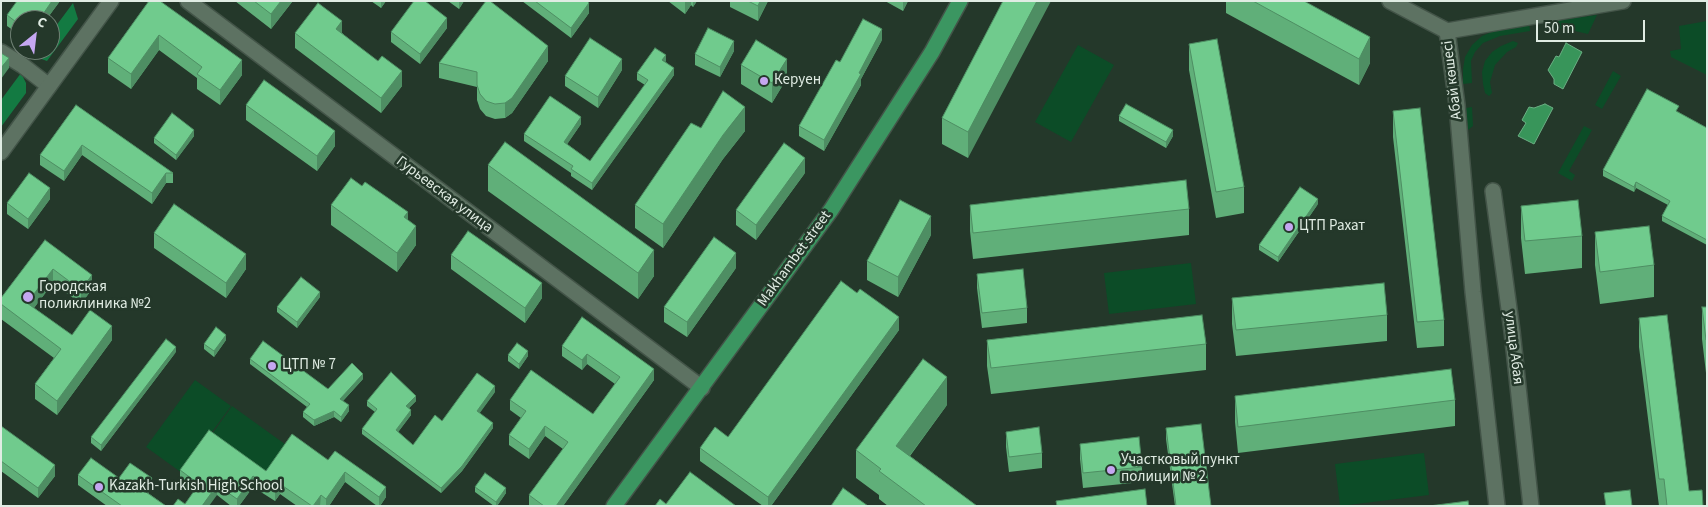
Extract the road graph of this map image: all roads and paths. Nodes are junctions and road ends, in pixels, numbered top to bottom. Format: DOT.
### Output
graph roads {
  1 [pos="188,1"];
  2 [pos="960,1"];
  3 [pos="1390,1"];
  4 [pos="1623,1"];
  5 [pos="107,3"];
  6 [pos="1447,32"];
  7 [pos="1,52"];
  8 [pos="49,86"];
  9 [pos="1,152"];
  10 [pos="1493,191"];
  11 [pos="702,388"];
  12 [pos="614,506"];
  13 [pos="1497,506"];
  14 [pos="1531,506"];
  1 -- 11 [label="street, Гурьевская улица"];
  2 -- 11 [label="main road, Makhambet street"];
  3 -- 6 [label="street, Абай көшесі"];
  4 -- 6 [label="street"];
  5 -- 8 [label="street"];
  6 -- 13 [label="street, Абай көшесі"];
  7 -- 8 [label="street"];
  8 -- 9 [label="street"];
  10 -- 14 [label="street, улица Абая"];
  11 -- 12 [label="main road, Makhambet street"];
}
